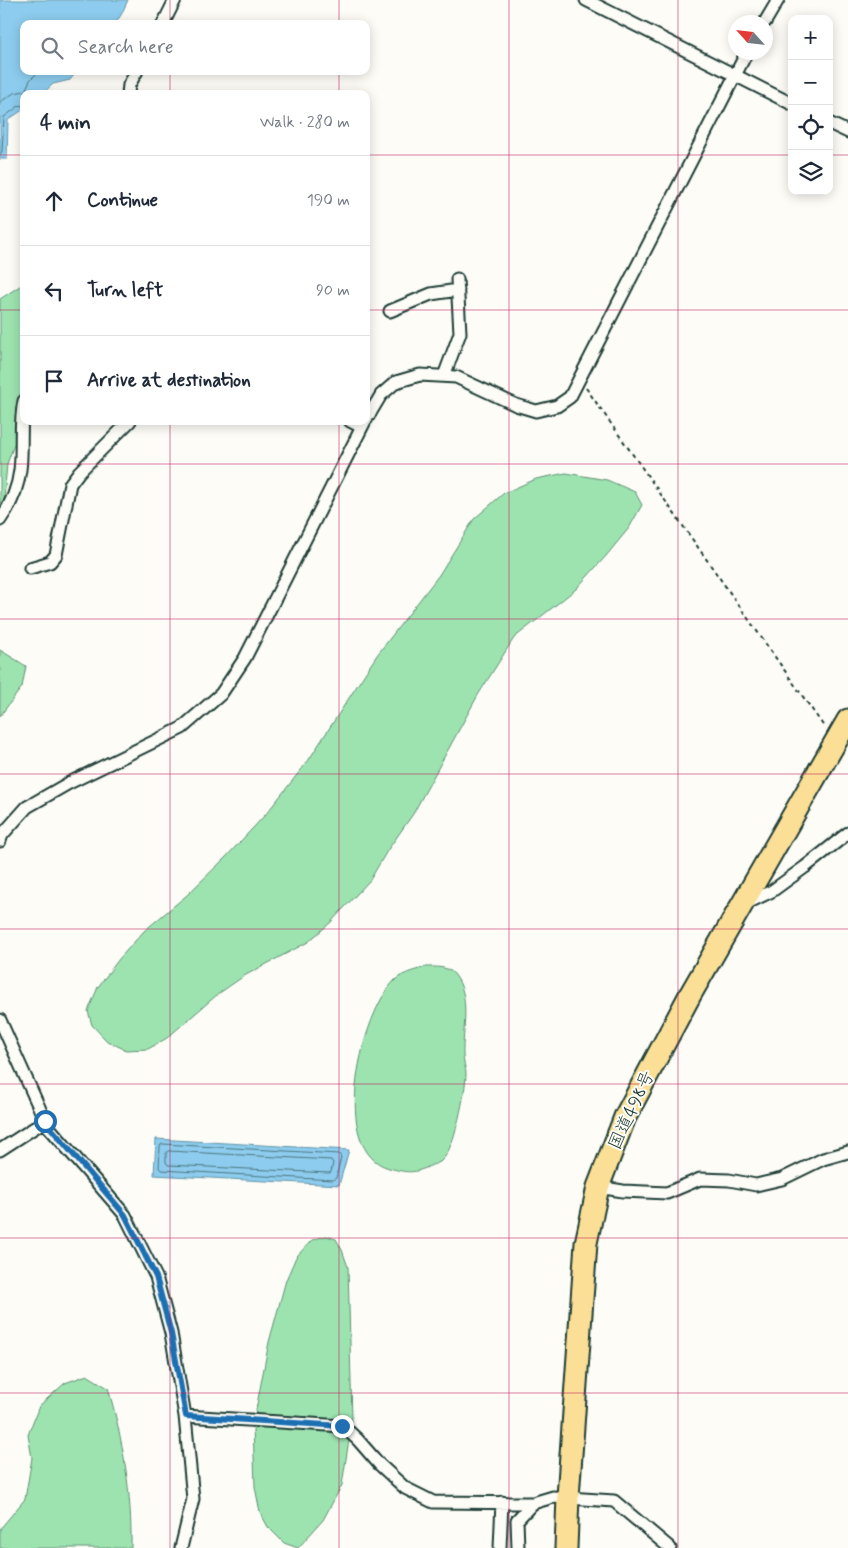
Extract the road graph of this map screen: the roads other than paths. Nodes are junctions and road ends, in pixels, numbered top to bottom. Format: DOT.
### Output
graph roads {
  1 [pos="175,0"];
  2 [pos="586,0"];
  3 [pos="778,0"];
  4 [pos="769,15"];
  5 [pos="164,20"];
  6 [pos="742,60"];
  7 [pos="134,75"];
  8 [pos="734,75"];
  9 [pos="128,90"];
  10 [pos="788,102"];
  11 [pos="833,125"];
  12 [pos="848,132"];
  13 [pos="390,312"];
  14 [pos="444,376"];
  15 [pos="370,413"];
  16 [pos="20,425"];
  17 [pos="126,425"];
  18 [pos="363,425"];
  19 [pos="0,520"];
  20 [pos="30,568"];
  21 [pos="848,720"];
  22 [pos="848,832"];
  23 [pos="0,841"];
  24 [pos="743,905"];
  25 [pos="0,1020"];
  26 [pos="45,1121"];
  27 [pos="0,1150"];
  28 [pos="848,1152"];
  29 [pos="598,1187"];
  30 [pos="186,1416"];
  31 [pos="568,1497"];
  32 [pos="502,1502"];
  33 [pos="533,1502"];
  34 [pos="181,1548"];
  35 [pos="500,1548"];
  36 [pos="518,1548"];
  37 [pos="566,1548"];
  38 [pos="670,1548"];
  1 -- 5 [label="street"];
  2 -- 8 [label="street"];
  3 -- 4 [label="street"];
  6 -- 8 [label="street"];
  7 -- 9 [label="street"];
  8 -- 10 [label="street"];
  8 -- 14 [label="street"];
  11 -- 12 [label="street"];
  13 -- 14 [label="street"];
  14 -- 15 [label="street"];
  16 -- 19 [label="street"];
  17 -- 20 [label="street"];
  18 -- 23 [label="street"];
  21 -- 24 [label="highway, 国道498号"];
  22 -- 24 [label="street"];
  24 -- 29 [label="highway, 国道498号"];
  25 -- 26 [label="street"];
  26 -- 27 [label="street"];
  26 -- 30 [label="street"];
  28 -- 29 [label="street"];
  29 -- 31 [label="highway, 国道498号"];
  30 -- 32 [label="street"];
  30 -- 34 [label="street"];
  31 -- 33 [label="street"];
  31 -- 37 [label="highway, 国道498号"];
  31 -- 38 [label="street"];
  32 -- 33 [label="street"];
  32 -- 35 [label="street"];
  33 -- 36 [label="street"];
}
